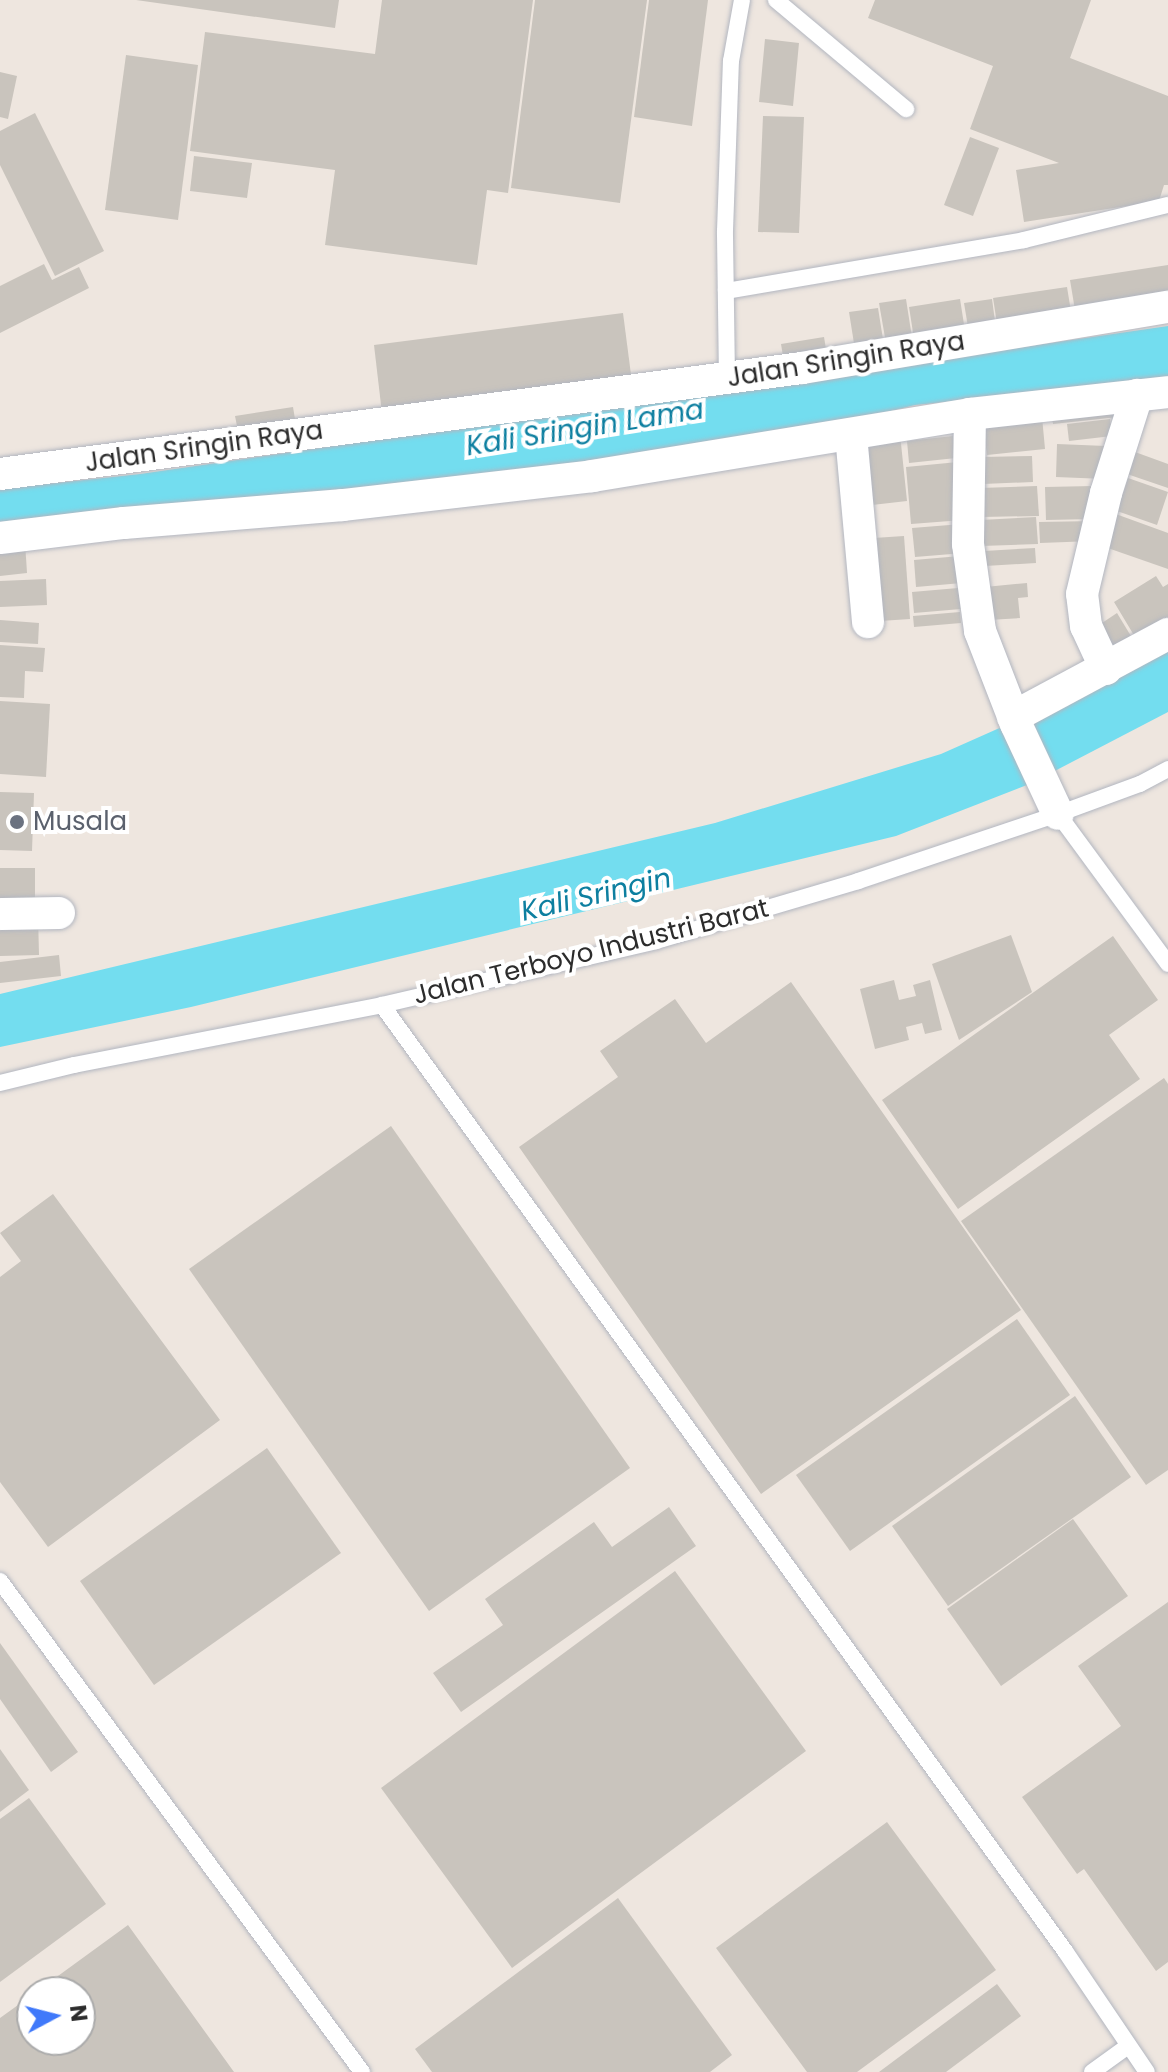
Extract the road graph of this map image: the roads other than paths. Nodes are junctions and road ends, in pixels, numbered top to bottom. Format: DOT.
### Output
graph roads {
  1 [pos="742,0"];
  2 [pos="776,0"];
  3 [pos="906,109"];
  4 [pos="1168,205"];
  5 [pos="726,291"];
  6 [pos="1168,307"];
  7 [pos="727,379"];
  8 [pos="1153,393"];
  9 [pos="970,414"];
  10 [pos="851,435"];
  11 [pos="0,474"];
  12 [pos="0,538"];
  13 [pos="868,622"];
  14 [pos="1168,634"];
  15 [pos="1106,669"];
  16 [pos="1014,720"];
  17 [pos="1168,769"];
  18 [pos="1052,803"];
  19 [pos="59,913"];
  20 [pos="0,914"];
  21 [pos="1168,964"];
  22 [pos="382,1005"];
  23 [pos="0,1083"];
  24 [pos="0,1581"];
  25 [pos="1128,2046"];
  26 [pos="362,2072"];
  27 [pos="1092,2072"];
  28 [pos="1147,2072"];
  1 -- 5 [label="lane"];
  2 -- 3 [label="lane"];
  4 -- 5 [label="lane"];
  5 -- 7 [label="lane"];
  6 -- 7 [label="street, Jalan Sringin Raya"];
  7 -- 11 [label="street, Jalan Sringin Raya"];
  8 -- 9 [label="street"];
  8 -- 15 [label="street"];
  9 -- 10 [label="street"];
  9 -- 16 [label="street"];
  10 -- 12 [label="street"];
  10 -- 13 [label="street"];
  14 -- 15 [label="street"];
  15 -- 16 [label="street"];
  16 -- 18 [label="street"];
  17 -- 18 [label="lane, Jalan Terboyo Industri Barat"];
  18 -- 21 [label="lane"];
  18 -- 22 [label="lane, Jalan Terboyo Industri Barat"];
  19 -- 20 [label="street"];
  22 -- 23 [label="lane, Jalan Terboyo Industri Barat"];
  22 -- 25 [label="lane"];
  24 -- 26 [label="lane"];
  25 -- 27 [label="lane"];
  25 -- 28 [label="lane"];
}
